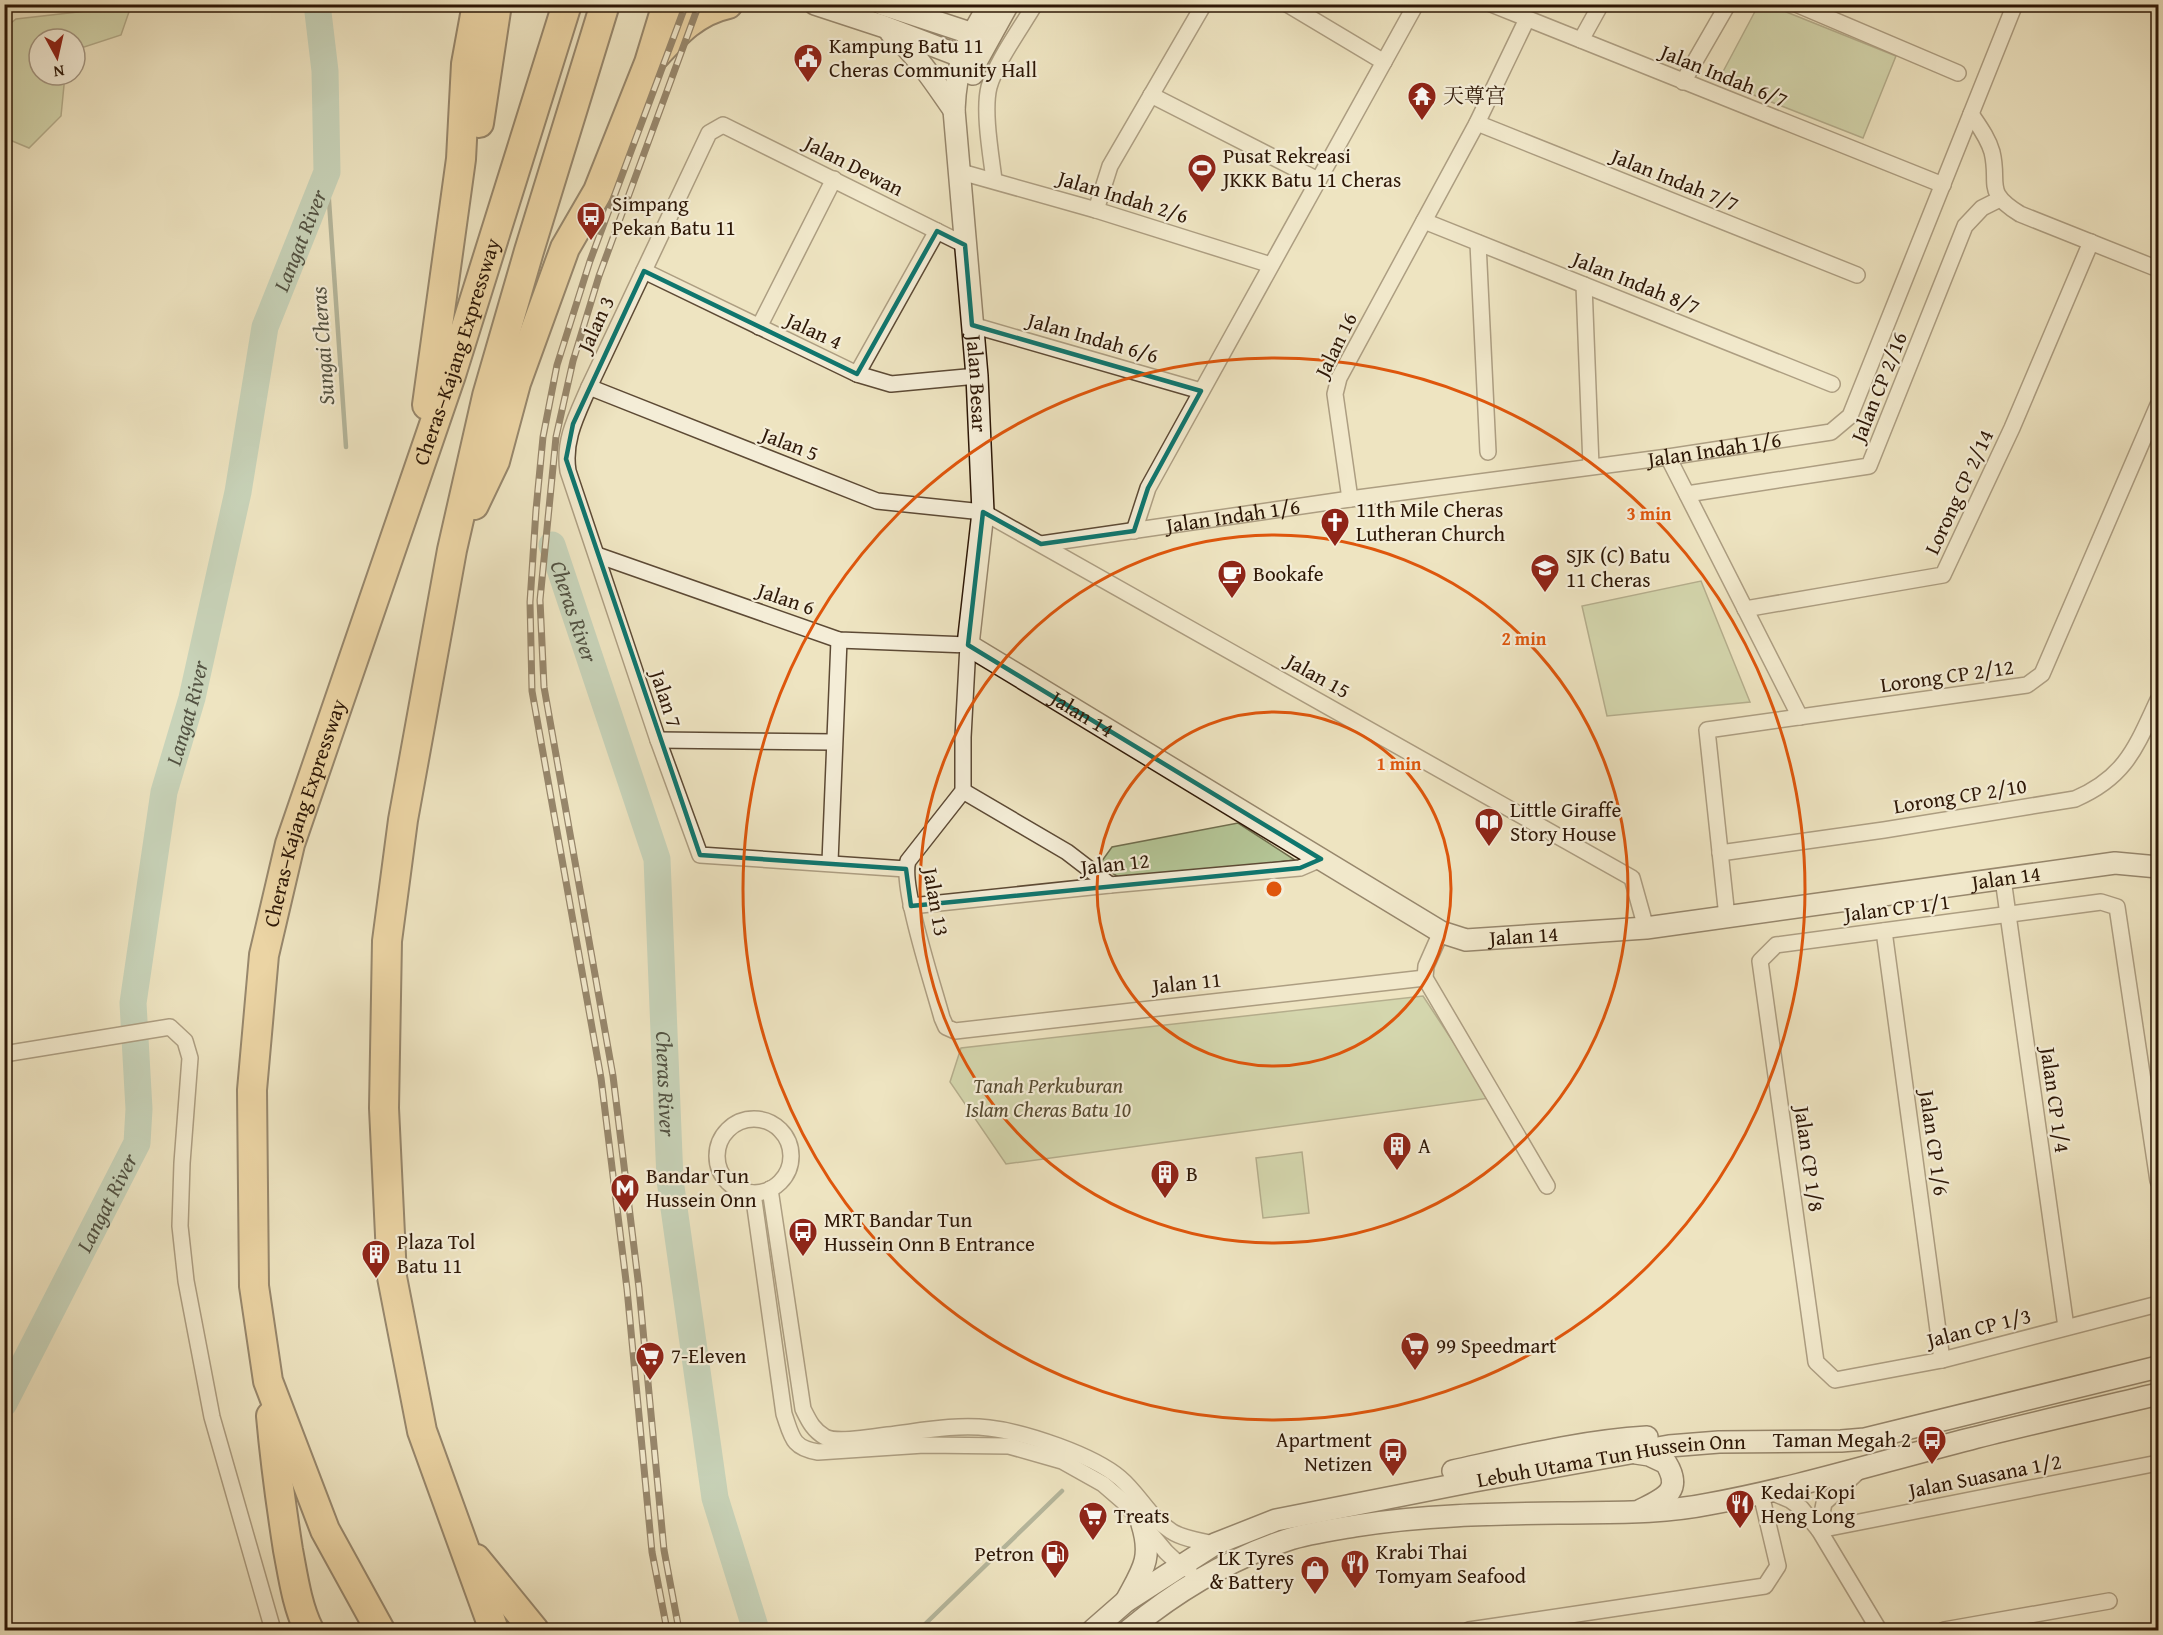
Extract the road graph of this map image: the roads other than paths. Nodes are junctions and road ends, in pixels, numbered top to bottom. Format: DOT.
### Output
graph roads {
  1 [pos="477,4"];
  2 [pos="497,4"];
  3 [pos="567,4"];
  4 [pos="605,4"];
  5 [pos="667,4"];
  6 [pos="728,4"];
  7 [pos="815,4"];
  8 [pos="894,4"];
  9 [pos="990,4"];
  10 [pos="1008,4"];
  11 [pos="1035,4"];
  12 [pos="1204,4"];
  13 [pos="1287,4"];
  14 [pos="1416,4"];
  15 [pos="1491,4"];
  16 [pos="1601,4"];
  17 [pos="1728,4"];
  18 [pos="1796,4"];
  19 [pos="2015,4"];
  20 [pos="882,12"];
  21 [pos="1527,19"];
  22 [pos="980,36"];
  23 [pos="1581,40"];
  24 [pos="969,59"];
  25 [pos="1384,62"];
  26 [pos="649,63"];
  27 [pos="1958,73"];
  28 [pos="1683,82"];
  29 [pos="1151,95"];
  30 [pos="1971,114"];
  31 [pos="955,116"];
  32 [pos="1477,123"];
  33 [pos="723,125"];
  34 [pos="961,172"];
  35 [pos="834,179"];
  36 [pos="994,180"];
  37 [pos="1318,180"];
  38 [pos="1942,185"];
  39 [pos="2000,199"];
  40 [pos="1096,210"];
  41 [pos="1424,221"];
  42 [pos="937,231"];
  43 [pos="2091,242"];
  44 [pos="1478,243"];
  45 [pos="965,246"];
  46 [pos="1271,265"];
  47 [pos="2158,270"];
  48 [pos="644,271"];
  49 [pos="446,274"];
  50 [pos="1857,275"];
  51 [pos="1584,285"];
  52 [pos="972,326"];
  53 [pos="759,327"];
  54 [pos="857,374"];
  55 [pos="977,376"];
  56 [pos="1832,384"];
  57 [pos="589,387"];
  58 [pos="1202,391"];
  59 [pos="2158,405"];
  60 [pos="1488,452"];
  61 [pos="1668,457"];
  62 [pos="1591,466"];
  63 [pos="418,473"];
  64 [pos="1687,494"];
  65 [pos="1350,499"];
  66 [pos="983,512"];
  67 [pos="1134,531"];
  68 [pos="1041,544"];
  69 [pos="452,550"];
  70 [pos="597,555"];
  71 [pos="1745,609"];
  72 [pos="839,640"];
  73 [pos="968,645"];
  74 [pos="2158,700"];
  75 [pos="1800,717"];
  76 [pos="658,740"];
  77 [pos="833,742"];
  78 [pos="963,791"];
  79 [pos="1720,853"];
  80 [pos="1321,859"];
  81 [pos="830,862"];
  82 [pos="2158,867"];
  83 [pos="906,869"];
  84 [pos="2002,879"];
  85 [pos="1110,885"];
  86 [pos="911,906"];
  87 [pos="2007,915"];
  88 [pos="1727,917"];
  89 [pos="1647,927"];
  90 [pos="1884,931"];
  91 [pos="1441,932"];
  92 [pos="1760,961"];
  93 [pos="1425,978"];
  94 [pos="955,1031"];
  95 [pos="4,1054"];
  96 [pos="2158,1181"];
  97 [pos="1547,1186"];
  98 [pos="770,1189"];
  99 [pos="753,1193"];
  100 [pos="2158,1304"];
  101 [pos="2066,1327"];
  102 [pos="1942,1360"];
  103 [pos="1816,1362"];
  104 [pos="2154,1366"];
  105 [pos="268,1381"];
  106 [pos="2158,1388"];
  107 [pos="2158,1394"];
  108 [pos="2133,1400"];
  109 [pos="1841,1441"];
  110 [pos="1630,1452"];
  111 [pos="2158,1463"];
  112 [pos="1865,1466"];
  113 [pos="1433,1489"];
  114 [pos="1766,1493"];
  115 [pos="1638,1512"];
  116 [pos="1142,1524"];
  117 [pos="1819,1530"];
  118 [pos="460,1539"];
  119 [pos="1215,1544"];
  120 [pos="1181,1566"];
  121 [pos="1215,1572"];
  122 [pos="2109,1601"];
  123 [pos="1125,1602"];
  124 [pos="273,1630"];
  125 [pos="309,1630"];
  126 [pos="380,1630"];
  127 [pos="494,1630"];
  128 [pos="534,1630"];
  129 [pos="1093,1630"];
  130 [pos="1129,1630"];
  131 [pos="1469,1630"];
  132 [pos="1879,1630"];
  133 [pos="1944,1630"];
  1 -- 49 [label="highway"];
  2 -- 49 [label="highway"];
  3 -- 63 [label="highway, Cheras–Kajang Expressway"];
  4 -- 69 [label="highway, Cheras–Kajang Expressway"];
  5 -- 26 [label="highway"];
  6 -- 26 [label="highway"];
  7 -- 20 [label="main road"];
  8 -- 20 [label="main road"];
  9 -- 22 [label="main road"];
  10 -- 22 [label="main road"];
  11 -- 36 [label="street"];
  12 -- 29 [label="street"];
  13 -- 25 [label="street"];
  14 -- 25 [label="street, Jalan Indah 1/6"];
  15 -- 21 [label="street, Jalan Indah 6/7"];
  16 -- 23 [label="street"];
  17 -- 28 [label="street"];
  18 -- 27 [label="street"];
  19 -- 30 [label="street, Jalan Indah 1/6"];
  20 -- 22 [label="main road"];
  20 -- 24 [label="main road"];
  20 -- 31 [label="main road"];
  21 -- 23 [label="street, Jalan Indah 6/7"];
  21 -- 32 [label="street, Jalan 16"];
  22 -- 24 [label="main road"];
  23 -- 28 [label="street, Jalan Indah 6/7"];
  24 -- 31 [label="main road, Jalan Besar"];
  25 -- 37 [label="street, Jalan Indah 1/6"];
  26 -- 69 [label="highway"];
  28 -- 38 [label="street, Jalan Indah 6/7"];
  29 -- 37 [label="street"];
  29 -- 40 [label="street"];
  30 -- 38 [label="street, Jalan Indah 1/6"];
  30 -- 39 [label="street"];
  31 -- 34 [label="main road, Jalan Besar"];
  32 -- 41 [label="street, Jalan 16"];
  32 -- 50 [label="street, Jalan Indah 7/7"];
  33 -- 35 [label="street, Jalan Dewan"];
  33 -- 48 [label="street, Jalan 3"];
  34 -- 36 [label="street, Jalan Indah 2/6"];
  34 -- 45 [label="main road, Jalan Besar"];
  35 -- 42 [label="street, Jalan Dewan"];
  35 -- 53 [label="street"];
  36 -- 40 [label="street, Jalan Indah 2/6"];
  37 -- 46 [label="street, Jalan Indah 1/6"];
  38 -- 61 [label="street, Jalan Indah 1/6"];
  39 -- 43 [label="street"];
  39 -- 64 [label="street, Jalan CP 2/16"];
  40 -- 46 [label="street, Jalan Indah 2/6"];
  41 -- 44 [label="street, Jalan Indah 8/7"];
  41 -- 65 [label="street, Jalan 16"];
  42 -- 45 [label="street, Jalan Dewan"];
  42 -- 54 [label="street"];
  43 -- 47 [label="street"];
  43 -- 71 [label="street, Lorong CP 2/14"];
  44 -- 51 [label="street, Jalan Indah 8/7"];
  44 -- 60 [label="street"];
  45 -- 52 [label="main road, Jalan Besar"];
  46 -- 58 [label="street, Jalan Indah 1/6"];
  48 -- 53 [label="street, Jalan 4"];
  48 -- 57 [label="street, Jalan 3"];
  49 -- 63 [label="highway"];
  51 -- 56 [label="street, Jalan Indah 8/7"];
  51 -- 62 [label="street"];
  52 -- 55 [label="main road, Jalan Besar"];
  52 -- 58 [label="street, Jalan Indah 6/6"];
  53 -- 54 [label="street, Jalan 4"];
  54 -- 55 [label="street, Jalan 4"];
  55 -- 66 [label="main road, Jalan Besar"];
  57 -- 66 [label="street, Jalan 5"];
  57 -- 70 [label="street, Jalan 3"];
  58 -- 67 [label="street, Jalan Indah 1/6"];
  59 -- 75 [label="street, Lorong CP 2/12"];
  61 -- 62 [label="street, Jalan Indah 1/6"];
  61 -- 64 [label="street"];
  62 -- 65 [label="street, Jalan Indah 1/6"];
  63 -- 105 [label="highway, Cheras–Kajang Expressway"];
  64 -- 71 [label="street"];
  65 -- 67 [label="street, Jalan Indah 1/6"];
  66 -- 68 [label="street, Jalan 15"];
  66 -- 73 [label="main road, Jalan Besar"];
  67 -- 68 [label="street, Jalan Indah 1/6"];
  68 -- 89 [label="street, Jalan 15"];
  69 -- 118 [label="highway, Cheras–Kajang Expressway"];
  70 -- 72 [label="street, Jalan 6"];
  70 -- 76 [label="street, Jalan 7"];
  71 -- 75 [label="street"];
  72 -- 73 [label="street, Jalan 6"];
  72 -- 77 [label="street"];
  73 -- 78 [label="street"];
  73 -- 80 [label="main road, Jalan 14"];
  74 -- 79 [label="street, Lorong CP 2/10"];
  75 -- 79 [label="street, Lorong CP 2/12"];
  76 -- 77 [label="street"];
  76 -- 81 [label="street, Jalan 7"];
  77 -- 81 [label="street"];
  78 -- 83 [label="street, Jalan 13"];
  78 -- 85 [label="street"];
  79 -- 88 [label="street"];
  80 -- 85 [label="street, Jalan 12"];
  80 -- 91 [label="main road, Jalan 14"];
  81 -- 83 [label="street"];
  82 -- 84 [label="main road, Jalan 14"];
  83 -- 86 [label="street, Jalan 13"];
  84 -- 87 [label="street, Jalan CP 1/4"];
  84 -- 88 [label="main road, Jalan 14"];
  85 -- 86 [label="street, Jalan 12"];
  86 -- 94 [label="street, Jalan 13"];
  87 -- 90 [label="street, Jalan CP 1/1"];
  87 -- 96 [label="street, Jalan CP 1/1"];
  87 -- 101 [label="street, Jalan CP 1/4"];
  88 -- 89 [label="main road, Jalan 14"];
  89 -- 91 [label="main road, Jalan 14"];
  90 -- 92 [label="street, Jalan CP 1/1"];
  90 -- 102 [label="street, Jalan CP 1/6"];
  91 -- 93 [label="street"];
  92 -- 103 [label="street, Jalan CP 1/8"];
  93 -- 94 [label="street, Jalan 11"];
  93 -- 97 [label="street"];
  95 -- 124 [label="street"];
  98 -- 99 [label="street"];
  98 -- 99 [label="street"];
  98 -- 119 [label="street"];
  99 -- 116 [label="street"];
  100 -- 101 [label="street, Jalan CP 1/3"];
  101 -- 102 [label="street, Jalan CP 1/3"];
  102 -- 103 [label="street, Jalan CP 1/3"];
  104 -- 109 [label="main road, Lebuh Utama Tun Hussein Onn"];
  105 -- 125 [label="highway"];
  105 -- 126 [label="highway, Cheras–Kajang Expressway"];
  106 -- 108 [label="main road"];
  107 -- 108 [label="main road, Lebuh Utama Tun Hussein Onn"];
  108 -- 112 [label="main road, Lebuh Utama Tun Hussein Onn"];
  109 -- 110 [label="main road, Lebuh Utama Tun Hussein Onn"];
  109 -- 113 [label="main road"];
  110 -- 113 [label="main road, Lebuh Utama Tun Hussein Onn"];
  110 -- 115 [label="main road"];
  111 -- 117 [label="street, Jalan Suasana 1/2"];
  112 -- 114 [label="main road, Lebuh Utama Tun Hussein Onn"];
  112 -- 117 [label="street"];
  113 -- 119 [label="main road, Lebuh Utama Tun Hussein Onn"];
  114 -- 115 [label="main road, Lebuh Utama Tun Hussein Onn"];
  114 -- 117 [label="street"];
  114 -- 131 [label="street"];
  115 -- 121 [label="main road, Lebuh Utama Tun Hussein Onn"];
  116 -- 120 [label="street"];
  116 -- 123 [label="main road"];
  117 -- 132 [label="street"];
  118 -- 127 [label="highway, Cheras–Kajang Expressway"];
  118 -- 128 [label="highway"];
  119 -- 120 [label="main road, Lebuh Utama Tun Hussein Onn"];
  120 -- 121 [label="street"];
  120 -- 123 [label="main road, Lebuh Utama Tun Hussein Onn"];
  121 -- 130 [label="main road, Lebuh Utama Tun Hussein Onn"];
  122 -- 133 [label="street"];
  123 -- 129 [label="main road, Lebuh Utama Tun Hussein Onn"];
}
